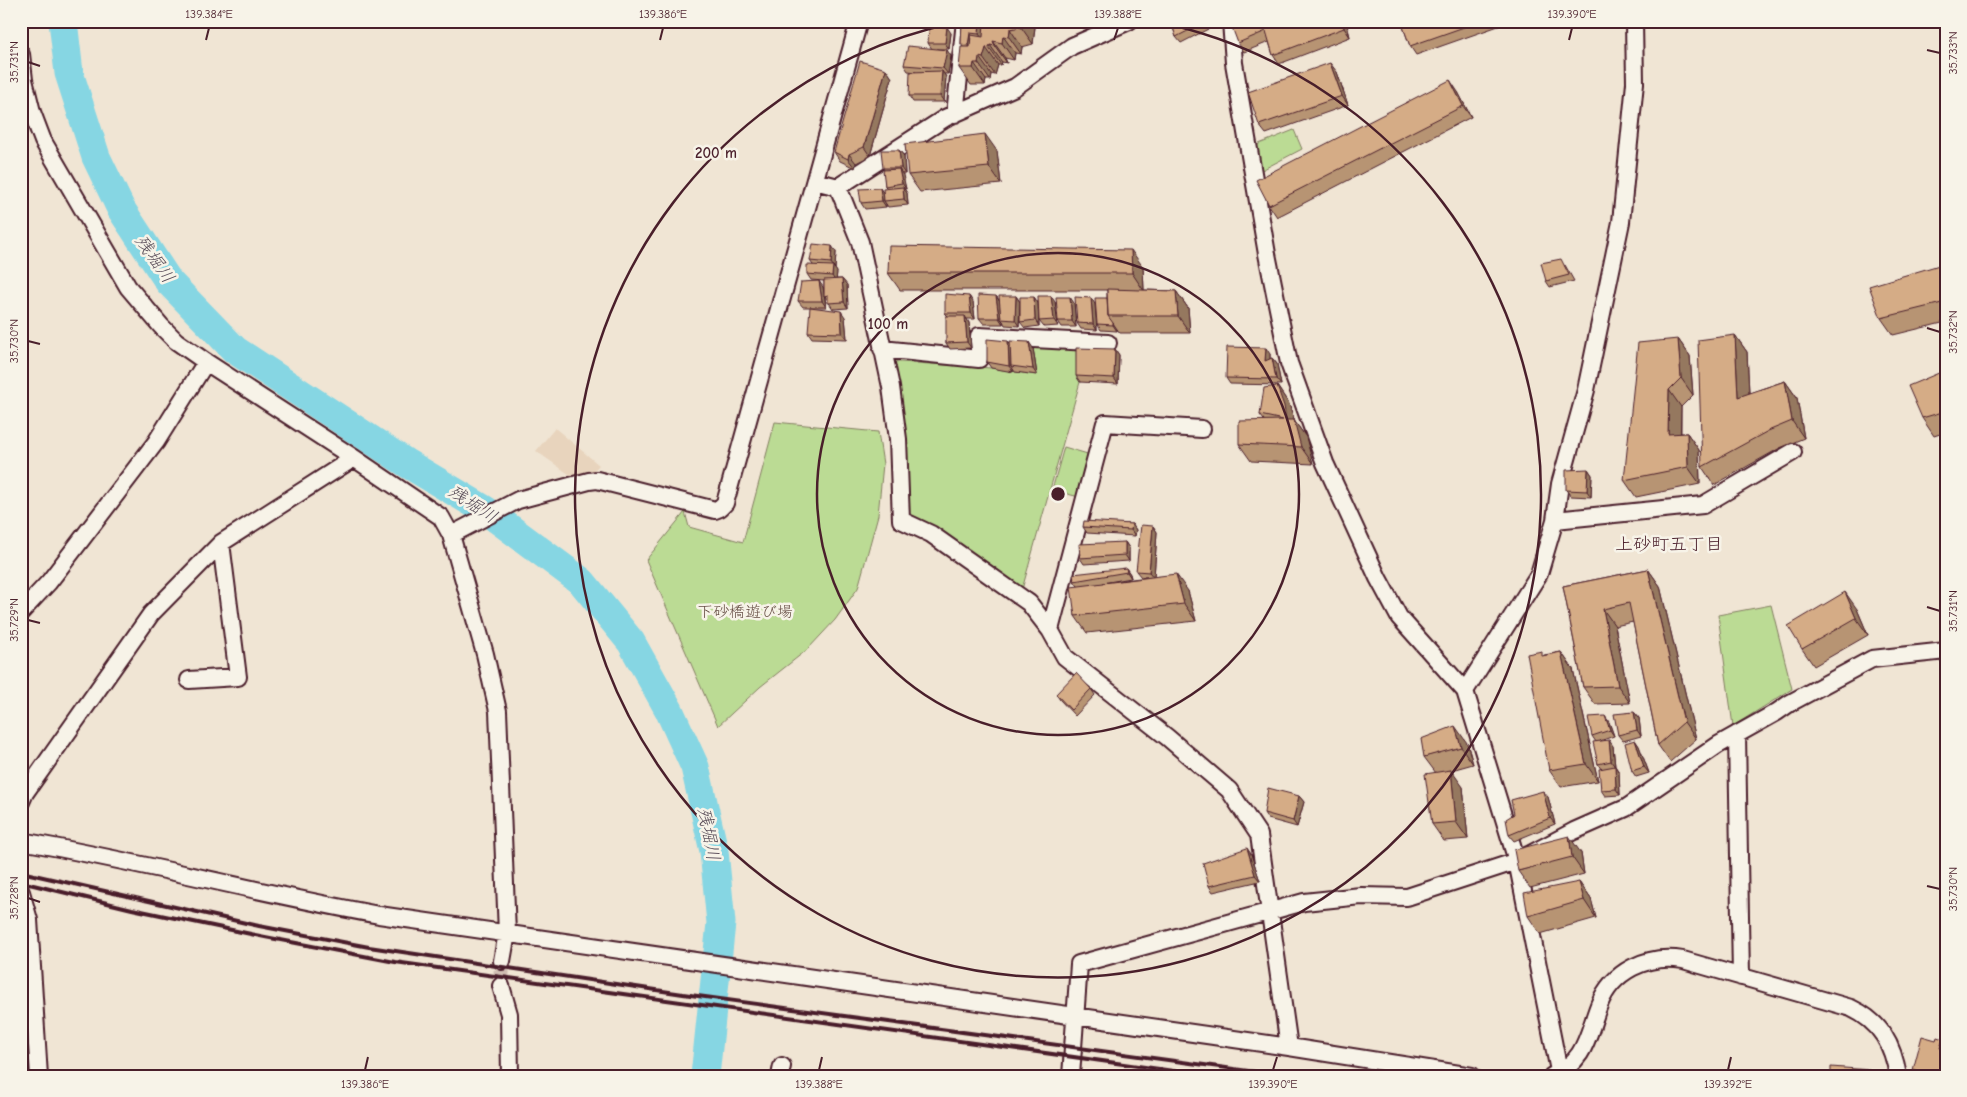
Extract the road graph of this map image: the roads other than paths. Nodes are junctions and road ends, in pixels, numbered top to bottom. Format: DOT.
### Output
graph roads {
  1 [pos="859,21"];
  2 [pos="965,21"];
  3 [pos="1091,21"];
  4 [pos="1129,21"];
  5 [pos="1231,21"];
  6 [pos="1634,21"];
  7 [pos="1088,40"];
  8 [pos="21,54"];
  9 [pos="955,114"];
  10 [pos="815,181"];
  11 [pos="838,187"];
  12 [pos="1108,343"];
  13 [pos="882,349"];
  14 [pos="206,362"];
  15 [pos="1202,429"];
  16 [pos="1793,452"];
  17 [pos="354,458"];
  18 [pos="1555,520"];
  19 [pos="451,535"];
  20 [pos="221,543"];
  21 [pos="21,612"];
  22 [pos="1050,630"];
  23 [pos="1946,651"];
  24 [pos="189,680"];
  25 [pos="1465,691"];
  26 [pos="1737,734"];
  27 [pos="21,802"];
  28 [pos="21,841"];
  29 [pos="1517,861"];
  30 [pos="21,892"];
  31 [pos="1270,911"];
  32 [pos="507,932"];
  33 [pos="502,961"];
  34 [pos="1742,977"];
  35 [pos="501,986"];
  36 [pos="1075,1016"];
  37 [pos="1289,1047"];
  38 [pos="1557,1075"];
  39 [pos="39,1076"];
  40 [pos="510,1076"];
  41 [pos="1071,1076"];
  42 [pos="1472,1076"];
  43 [pos="1898,1076"];
  1 -- 10 [label="street"];
  2 -- 9 [label="street"];
  3 -- 7 [label="street"];
  4 -- 7 [label="street"];
  5 -- 25 [label="street"];
  6 -- 18 [label="street"];
  7 -- 9 [label="street"];
  8 -- 14 [label="street"];
  9 -- 11 [label="street"];
  10 -- 11 [label="street"];
  10 -- 19 [label="street"];
  11 -- 13 [label="street"];
  12 -- 13 [label="street"];
  13 -- 22 [label="street"];
  14 -- 17 [label="street"];
  14 -- 21 [label="street"];
  15 -- 22 [label="street"];
  16 -- 18 [label="street"];
  17 -- 19 [label="street"];
  17 -- 20 [label="street"];
  18 -- 25 [label="street"];
  19 -- 32 [label="street"];
  20 -- 24 [label="street"];
  20 -- 27 [label="street"];
  22 -- 31 [label="street"];
  23 -- 26 [label="street"];
  25 -- 29 [label="street"];
  26 -- 29 [label="street"];
  26 -- 34 [label="street"];
  28 -- 32 [label="street"];
  29 -- 31 [label="street"];
  29 -- 38 [label="street"];
  30 -- 39 [label="street"];
  31 -- 36 [label="street"];
  31 -- 37 [label="street"];
  32 -- 33 [label="street"];
  32 -- 36 [label="street"];
  34 -- 38 [label="street"];
  34 -- 43 [label="street"];
  35 -- 40 [label="street"];
  36 -- 37 [label="street"];
  36 -- 41 [label="street"];
  37 -- 42 [label="street"];
}
